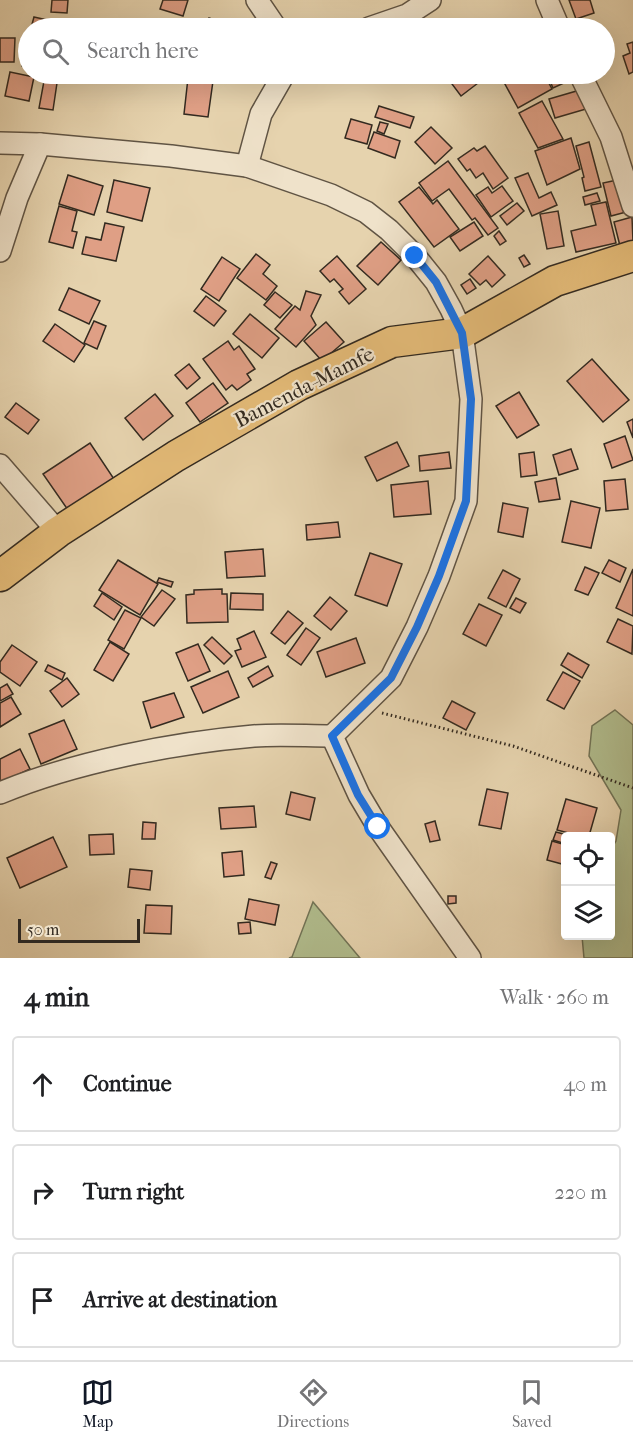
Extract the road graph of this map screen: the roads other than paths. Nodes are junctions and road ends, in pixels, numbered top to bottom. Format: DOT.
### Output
graph roads {
  1 [pos="257,0"];
  2 [pos="430,0"];
  3 [pos="547,0"];
  4 [pos="269,18"];
  5 [pos="398,18"];
  6 [pos="555,18"];
  7 [pos="278,84"];
  8 [pos="585,84"];
  9 [pos="0,144"];
  10 [pos="40,144"];
  11 [pos="247,166"];
  12 [pos="633,206"];
  13 [pos="0,251"];
  14 [pos="633,256"];
  15 [pos="462,333"];
  16 [pos="0,465"];
  17 [pos="58,532"];
  18 [pos="0,576"];
  19 [pos="332,736"];
  20 [pos="0,793"];
  21 [pos="470,958"];
  1 -- 4 [label="street"];
  2 -- 5 [label="street"];
  3 -- 6 [label="street"];
  7 -- 11 [label="street"];
  8 -- 12 [label="street"];
  9 -- 10 [label="street"];
  10 -- 11 [label="street"];
  10 -- 13 [label="street"];
  11 -- 15 [label="street"];
  14 -- 15 [label="highway, Bamenda-Mamfe"];
  15 -- 17 [label="highway, Bamenda-Mamfe"];
  15 -- 19 [label="street"];
  16 -- 17 [label="street"];
  17 -- 18 [label="highway, Bamenda-Mamfe"];
  19 -- 20 [label="street"];
  19 -- 21 [label="street"];
}
